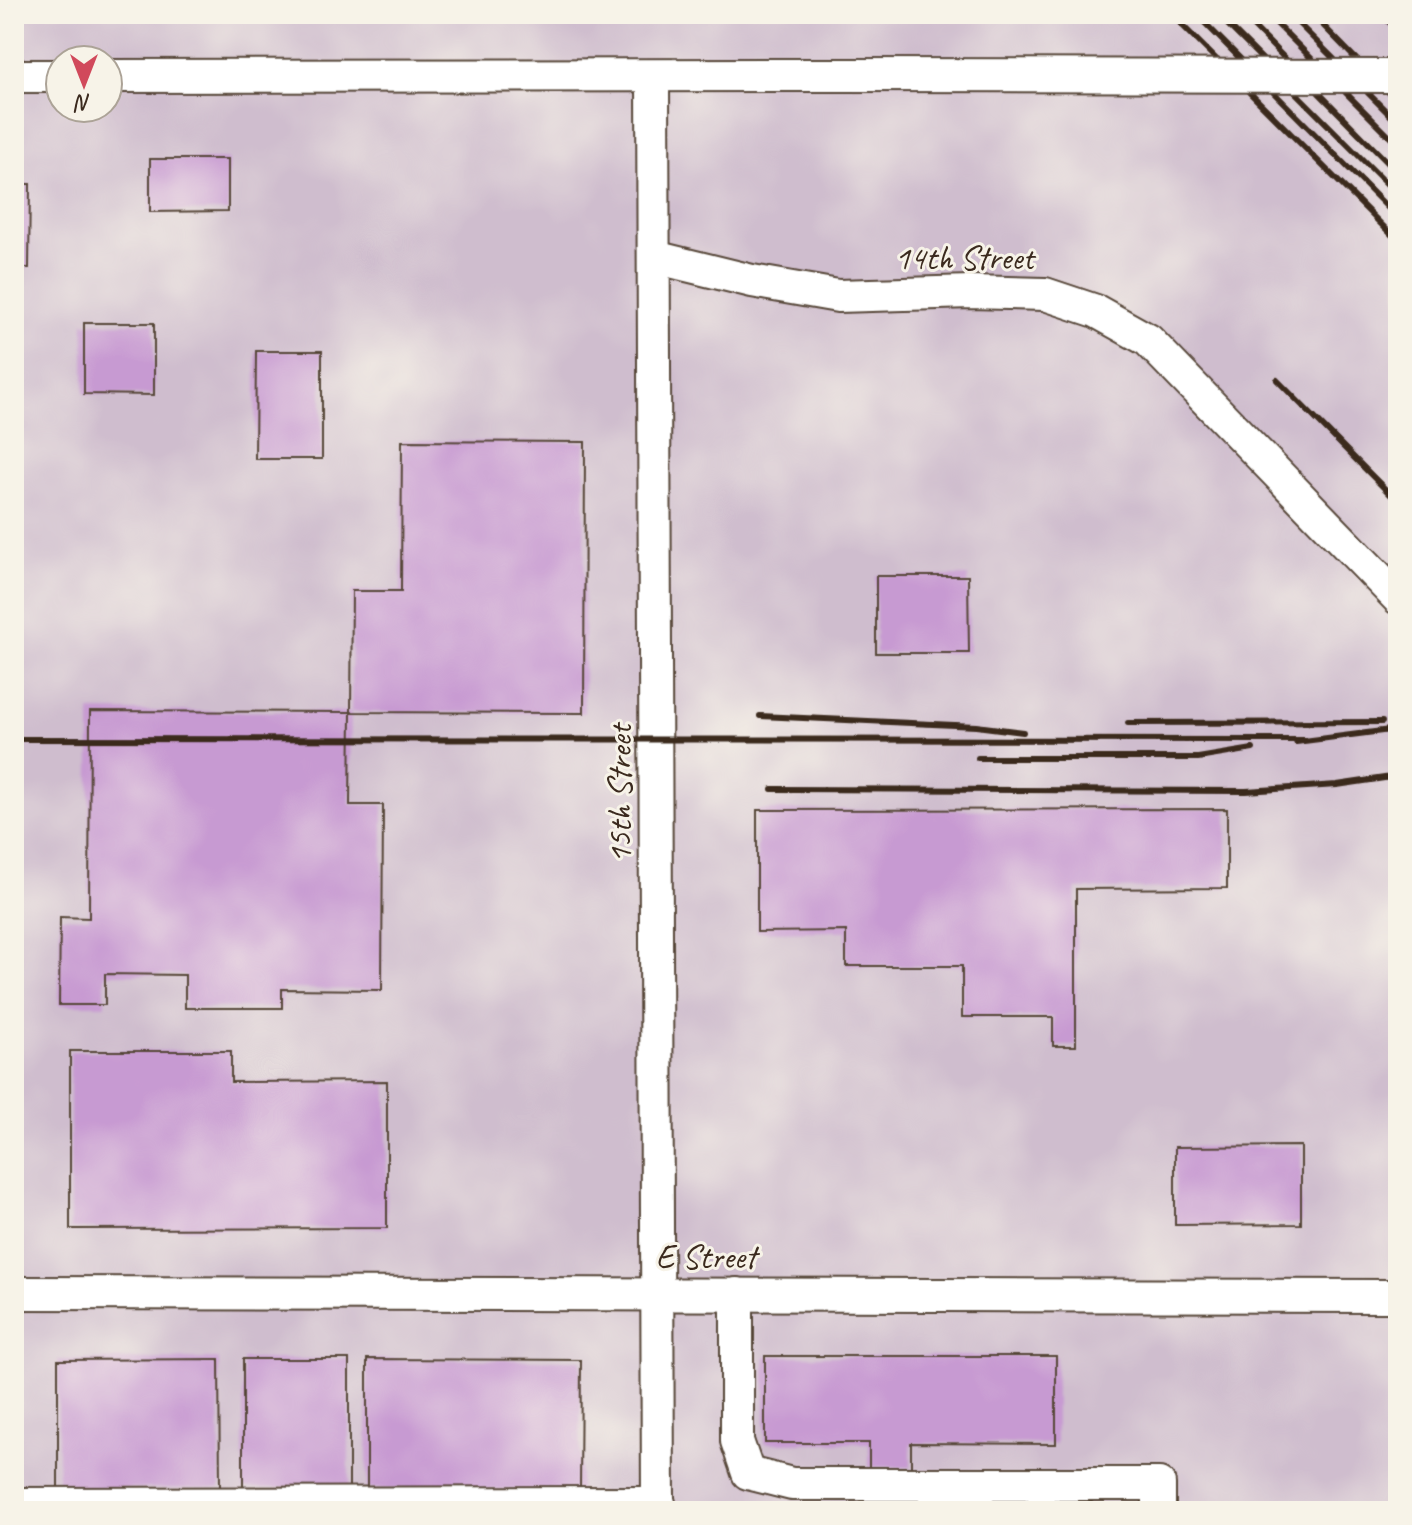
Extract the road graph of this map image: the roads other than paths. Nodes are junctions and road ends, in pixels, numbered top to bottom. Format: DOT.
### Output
graph roads {
  1 [pos="14,76"];
  2 [pos="44,76"];
  3 [pos="124,76"];
  4 [pos="653,76"];
  5 [pos="1398,76"];
  6 [pos="654,257"];
  7 [pos="1398,598"];
  8 [pos="14,1293"];
  9 [pos="660,1294"];
  10 [pos="737,1294"];
  11 [pos="1398,1296"];
  12 [pos="14,1504"];
  13 [pos="658,1507"];
  14 [pos="1159,1511"];
  1 -- 2 [label="lane"];
  3 -- 4 [label="lane"];
  4 -- 5 [label="lane, bridge"];
  4 -- 6 [label="lane, 15th Street"];
  6 -- 7 [label="lane, 14th Street"];
  6 -- 9 [label="lane, 15th Street"];
  8 -- 9 [label="lane, E Street"];
  9 -- 10 [label="lane, E Street"];
  9 -- 13 [label="lane, 15th Street"];
  10 -- 11 [label="lane, E Street"];
  10 -- 14 [label="lane"];
  12 -- 13 [label="lane"];
}
